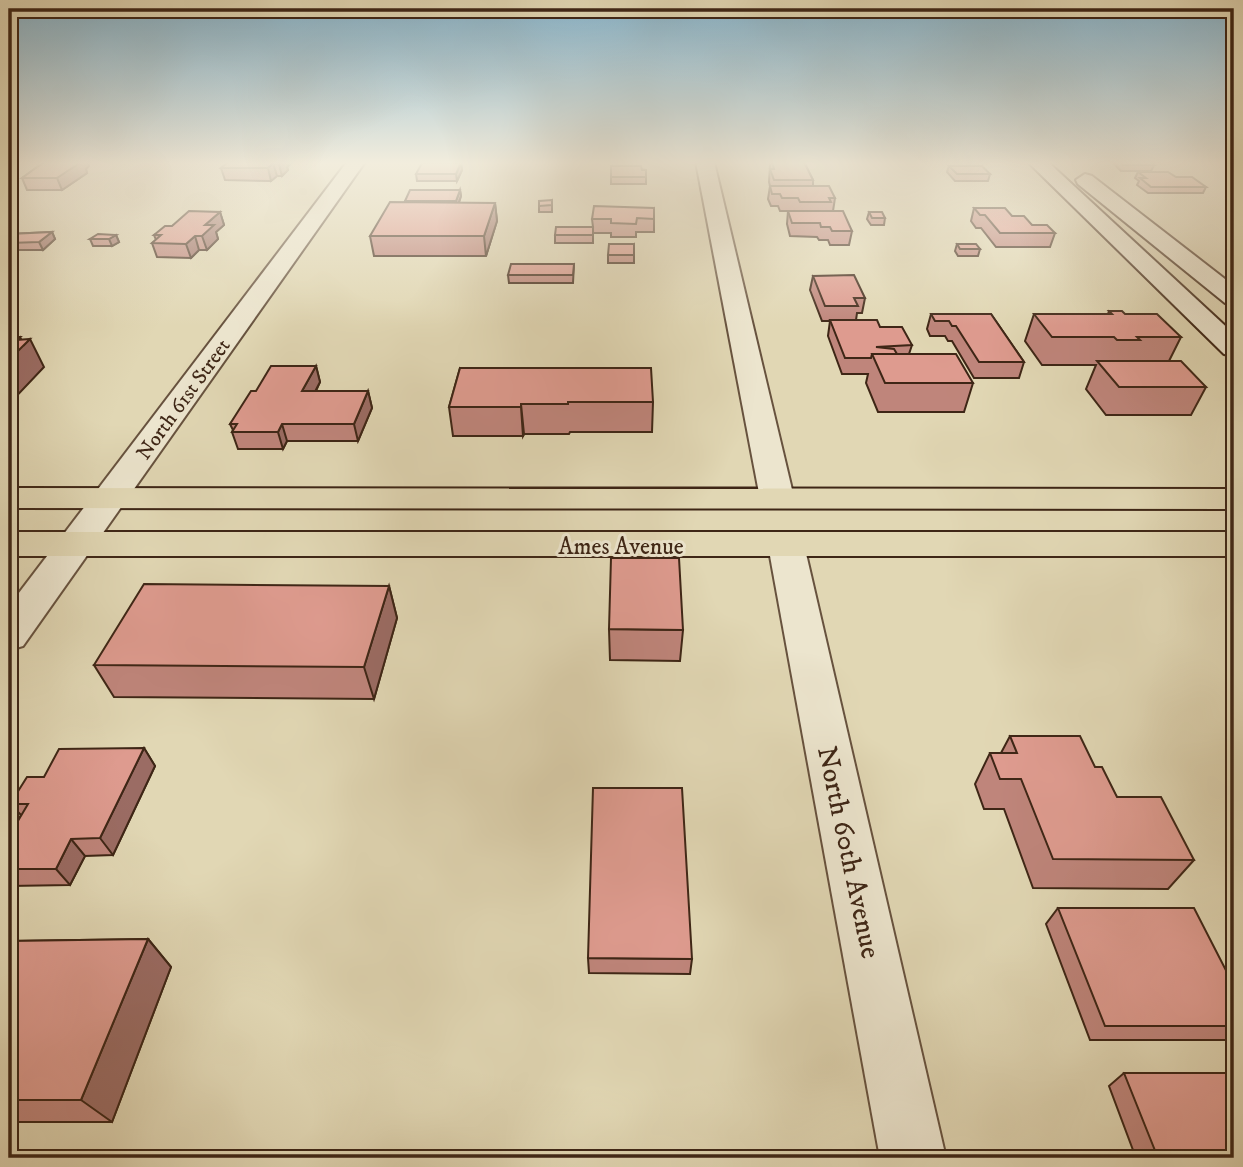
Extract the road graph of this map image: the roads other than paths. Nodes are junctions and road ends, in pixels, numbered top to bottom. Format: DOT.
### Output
graph roads {
  1 [pos="316,216"];
  2 [pos="717,216"];
  3 [pos="1095,216"];
  4 [pos="1131,216"];
  5 [pos="1234,298"];
  6 [pos="1234,348"];
  7 [pos="9,498"];
  8 [pos="111,498"];
  9 [pos="1234,499"];
  10 [pos="782,522"];
  11 [pos="9,544"];
  12 [pos="76,544"];
  13 [pos="1234,544"];
  14 [pos="9,635"];
  15 [pos="913,1158"];
  1 -- 8 [label="street, North 61st Street"];
  2 -- 10 [label="street, North 60th Avenue"];
  3 -- 6 [label="street"];
  4 -- 5 [label="street"];
  7 -- 8 [label="main road, Ames Avenue"];
  8 -- 10 [label="main road, Ames Avenue"];
  8 -- 12 [label="street, North 61st Street"];
  9 -- 10 [label="main road, Ames Avenue"];
  10 -- 12 [label="main road, Ames Avenue"];
  10 -- 13 [label="main road, Ames Avenue"];
  10 -- 15 [label="street, North 60th Avenue"];
  11 -- 12 [label="main road, Ames Avenue"];
  12 -- 14 [label="street, North 61st Street"];
}
